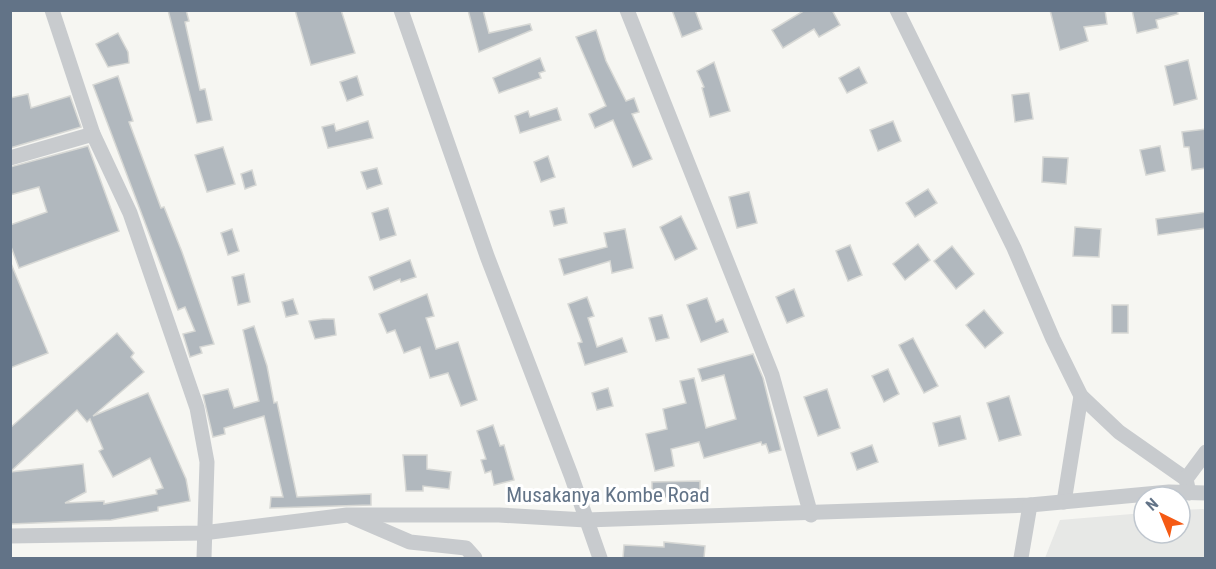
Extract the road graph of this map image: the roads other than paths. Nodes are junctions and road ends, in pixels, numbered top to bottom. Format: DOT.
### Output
graph roads {
  1 [pos="51,10"];
  2 [pos="401,10"];
  3 [pos="627,10"];
  4 [pos="897,10"];
  5 [pos="93,134"];
  6 [pos="10,158"];
  7 [pos="1081,396"];
  8 [pos="1206,452"];
  9 [pos="1186,485"];
  10 [pos="1188,485"];
  11 [pos="1132,496"];
  12 [pos="1064,502"];
  13 [pos="1030,505"];
  14 [pos="347,514"];
  15 [pos="811,514"];
  16 [pos="586,520"];
  17 [pos="202,533"];
  18 [pos="10,536"];
  19 [pos="204,558"];
  20 [pos="475,558"];
  21 [pos="600,558"];
  22 [pos="1021,558"];
  1 -- 5 [label="street"];
  2 -- 16 [label="street"];
  3 -- 15 [label="street"];
  4 -- 7 [label="street"];
  5 -- 6 [label="street"];
  5 -- 17 [label="street"];
  7 -- 9 [label="street"];
  7 -- 12 [label="street"];
  8 -- 10 [label="street"];
  11 -- 12 [label="street, Musakanya Kombe Road"];
  12 -- 13 [label="street, Musakanya Kombe Road"];
  13 -- 15 [label="street, Musakanya Kombe Road"];
  13 -- 22 [label="street"];
  14 -- 16 [label="street, Musakanya Kombe Road"];
  14 -- 17 [label="street, Musakanya Kombe Road"];
  14 -- 20 [label="street"];
  15 -- 16 [label="street, Musakanya Kombe Road"];
  16 -- 21 [label="street"];
  17 -- 18 [label="street, Musakanya Kombe Road"];
  17 -- 19 [label="street"];
}
